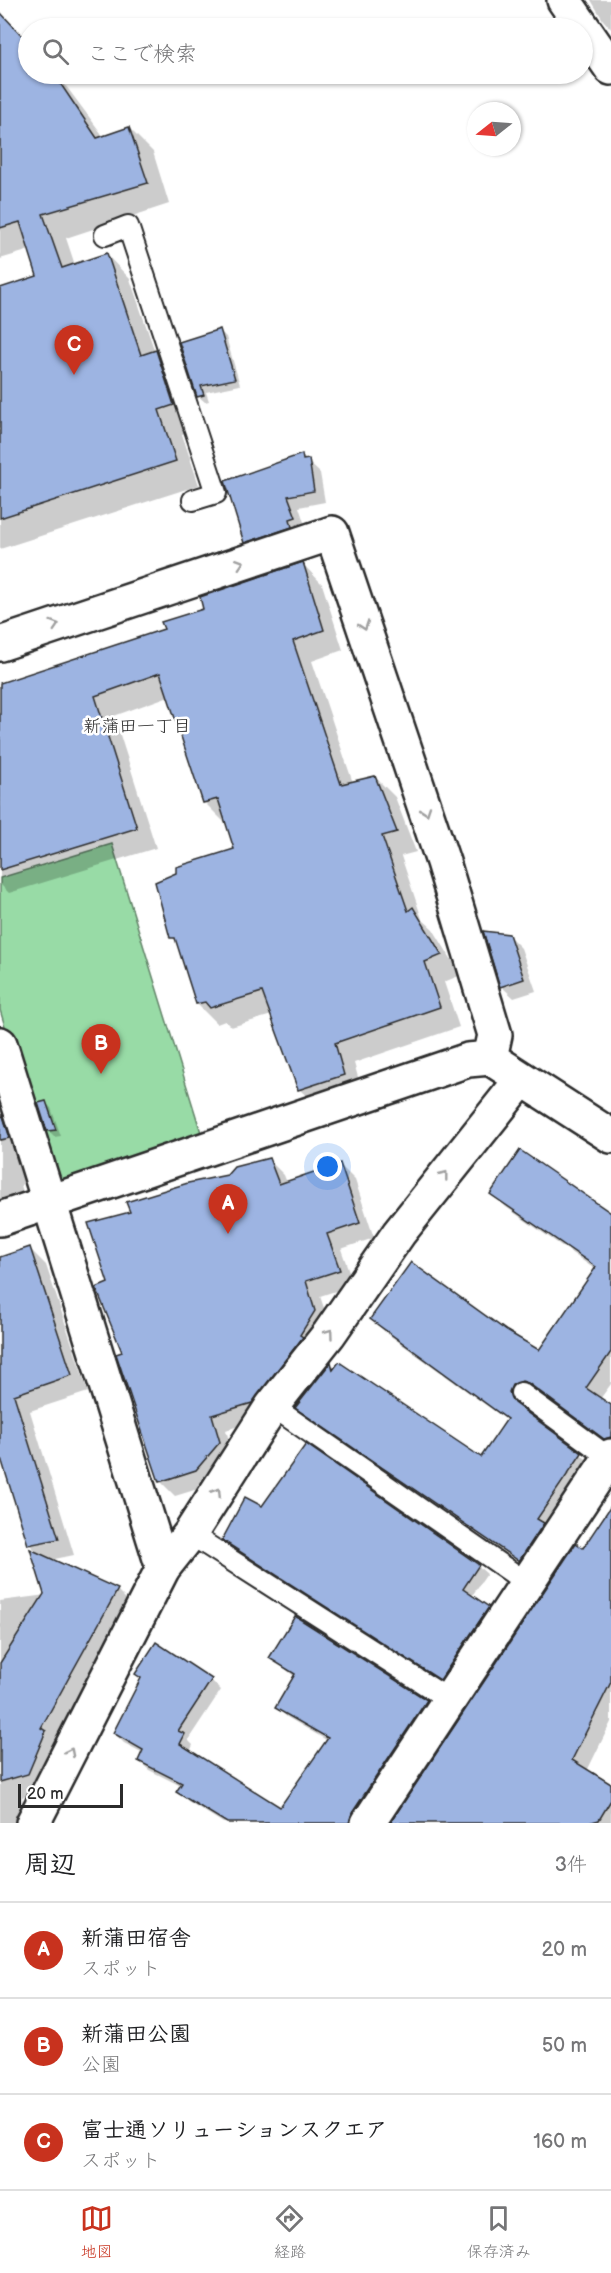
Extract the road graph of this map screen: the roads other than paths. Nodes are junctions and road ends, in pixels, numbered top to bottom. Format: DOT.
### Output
graph roads {
  1 [pos="564,0"];
  2 [pos="576,18"];
  3 [pos="593,42"];
  4 [pos="611,68"];
  5 [pos="105,235"];
  6 [pos="193,500"];
  7 [pos="0,644"];
  8 [pos="0,1044"];
  9 [pos="490,1058"];
  10 [pos="522,1078"];
  11 [pos="611,1136"];
  12 [pos="50,1203"];
  13 [pos="0,1219"];
  14 [pos="520,1393"];
  15 [pos="272,1406"];
  16 [pos="610,1458"];
  17 [pos="190,1534"];
  18 [pos="163,1568"];
  19 [pos="527,1583"];
  20 [pos="447,1699"];
  21 [pos="33,1823"];
  22 [pos="368,1823"];
  1 -- 2 [label="street"];
  3 -- 4 [label="street"];
  5 -- 6 [label="lane"];
  7 -- 9 [label="street, one-way"];
  8 -- 12 [label="street"];
  9 -- 10 [label="street"];
  9 -- 12 [label="street"];
  10 -- 11 [label="street"];
  15 -- 10 [label="street, one-way"];
  12 -- 13 [label="street"];
  12 -- 18 [label="street"];
  14 -- 16 [label="lane"];
  17 -- 15 [label="street, one-way"];
  15 -- 19 [label="lane"];
  16 -- 19 [label="street"];
  17 -- 18 [label="street"];
  17 -- 20 [label="lane"];
  21 -- 18 [label="street, one-way"];
  19 -- 20 [label="street"];
  20 -- 22 [label="street"];
}
